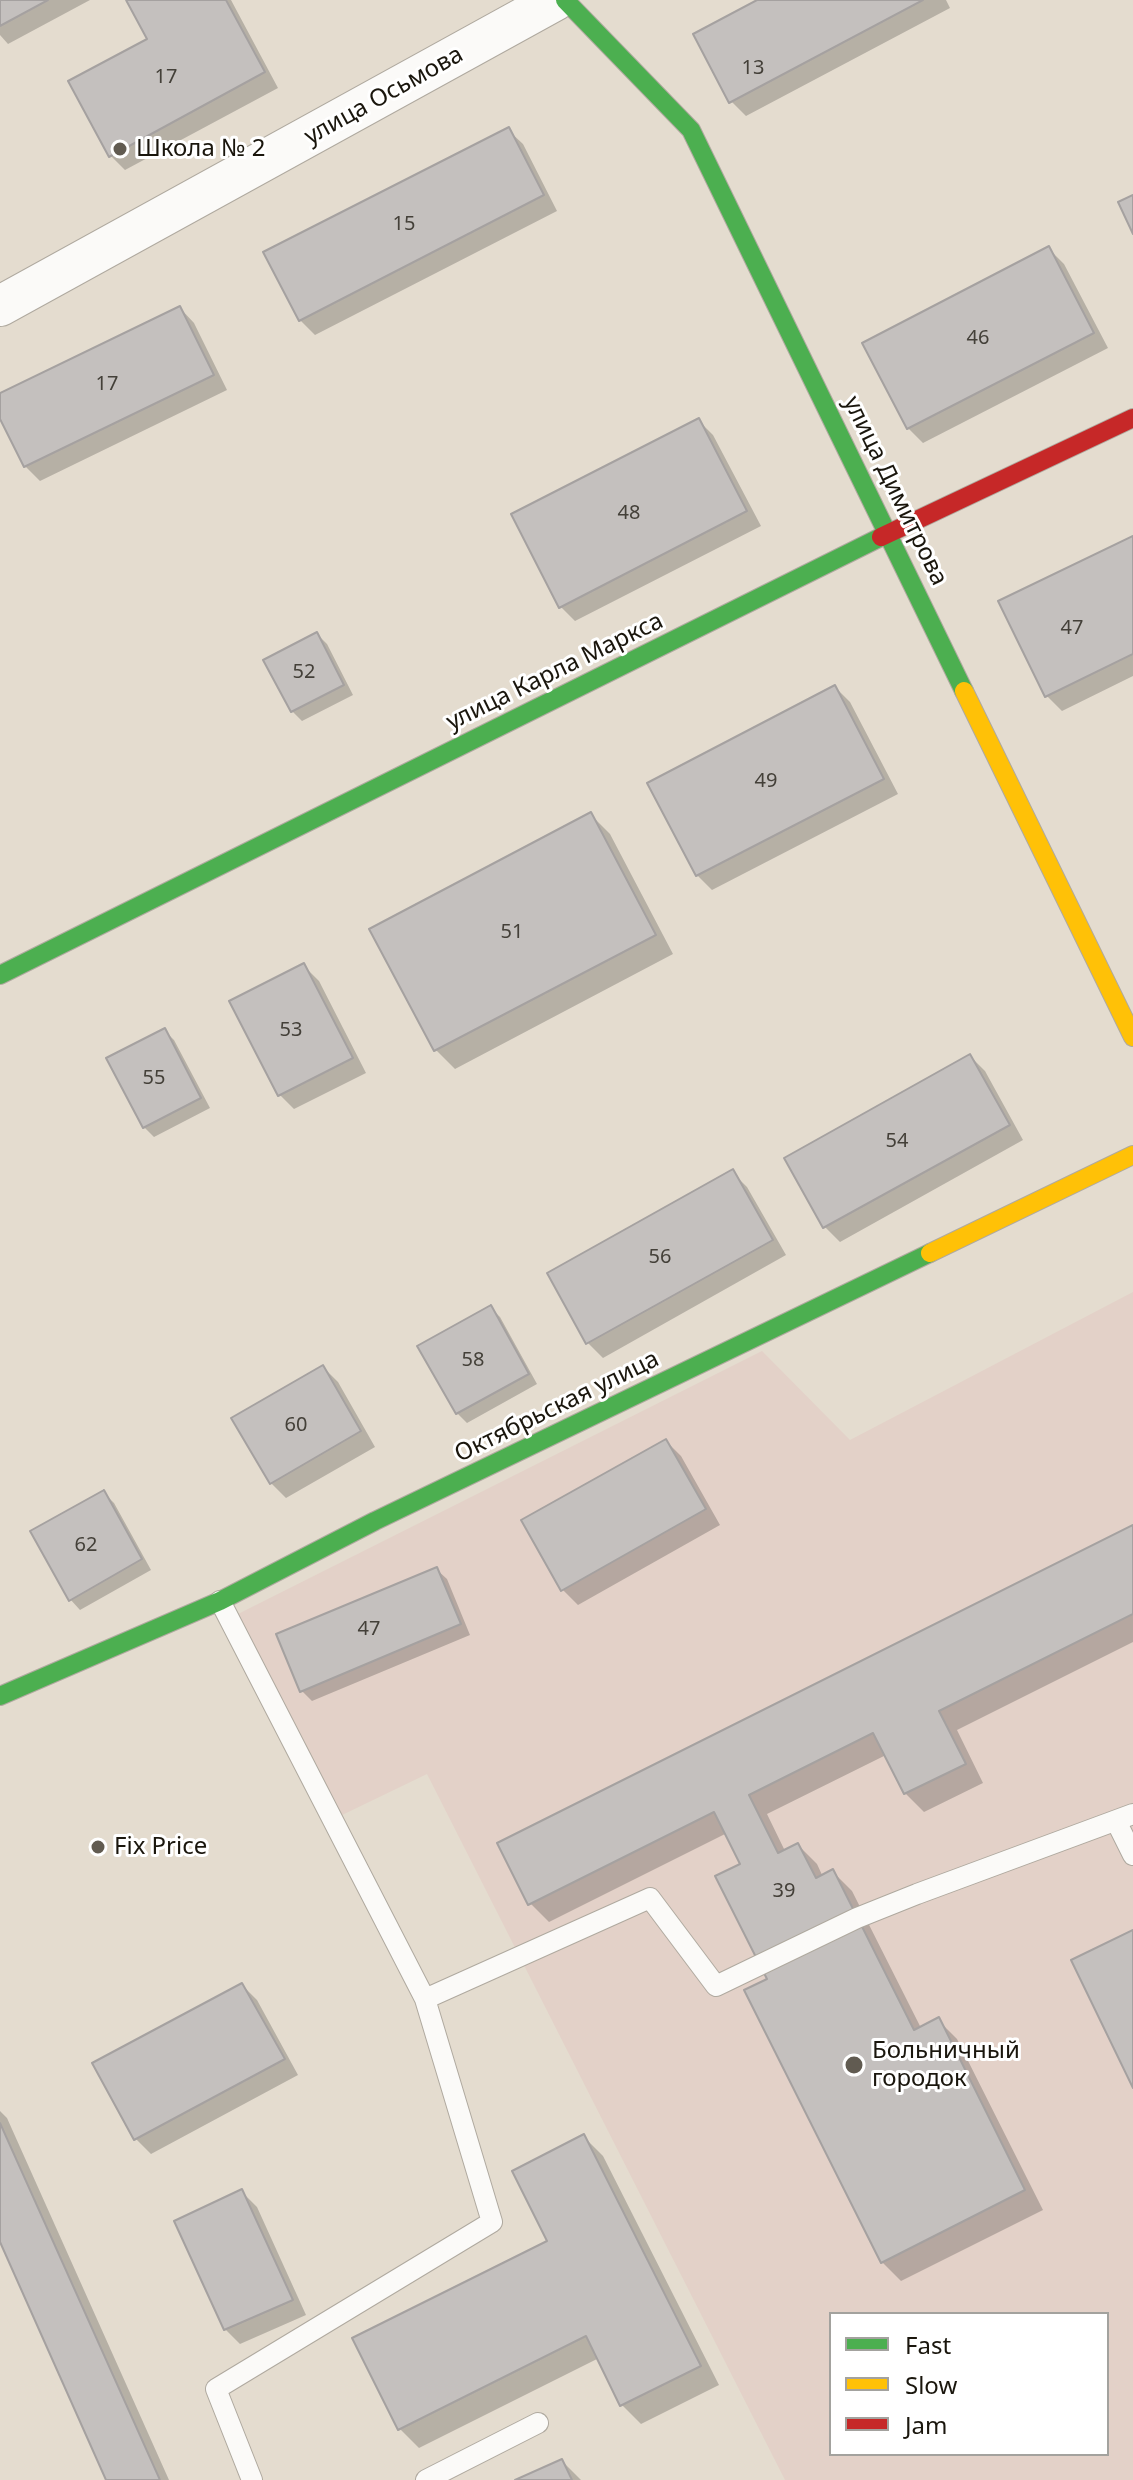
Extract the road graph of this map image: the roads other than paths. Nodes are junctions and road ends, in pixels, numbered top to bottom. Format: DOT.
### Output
graph roads {
  1 [pos="556,0"];
  2 [pos="565,0"];
  3 [pos="0,306"];
  4 [pos="1133,418"];
  5 [pos="889,533"];
  6 [pos="0,975"];
  7 [pos="1133,1037"];
  8 [pos="1133,1155"];
  9 [pos="220,1601"];
  10 [pos="0,1696"];
  11 [pos="1125,1818"];
  12 [pos="1133,1855"];
  13 [pos="425,1999"];
  14 [pos="538,2423"];
  15 [pos="252,2480"];
  16 [pos="426,2480"];
  1 -- 3 [label="street, улица Осьмова"];
  2 -- 5 [label="street, улица Димитрова"];
  4 -- 5 [label="street, улица Карла Маркса"];
  5 -- 6 [label="street, улица Карла Маркса"];
  5 -- 7 [label="street, улица Димитрова"];
  8 -- 9 [label="street, Октябрьская улица"];
  9 -- 10 [label="street, Октябрьская улица"];
  9 -- 13 [label="lane"];
  11 -- 12 [label="lane"];
  11 -- 13 [label="lane"];
  13 -- 15 [label="lane"];
  14 -- 16 [label="lane"];
}
